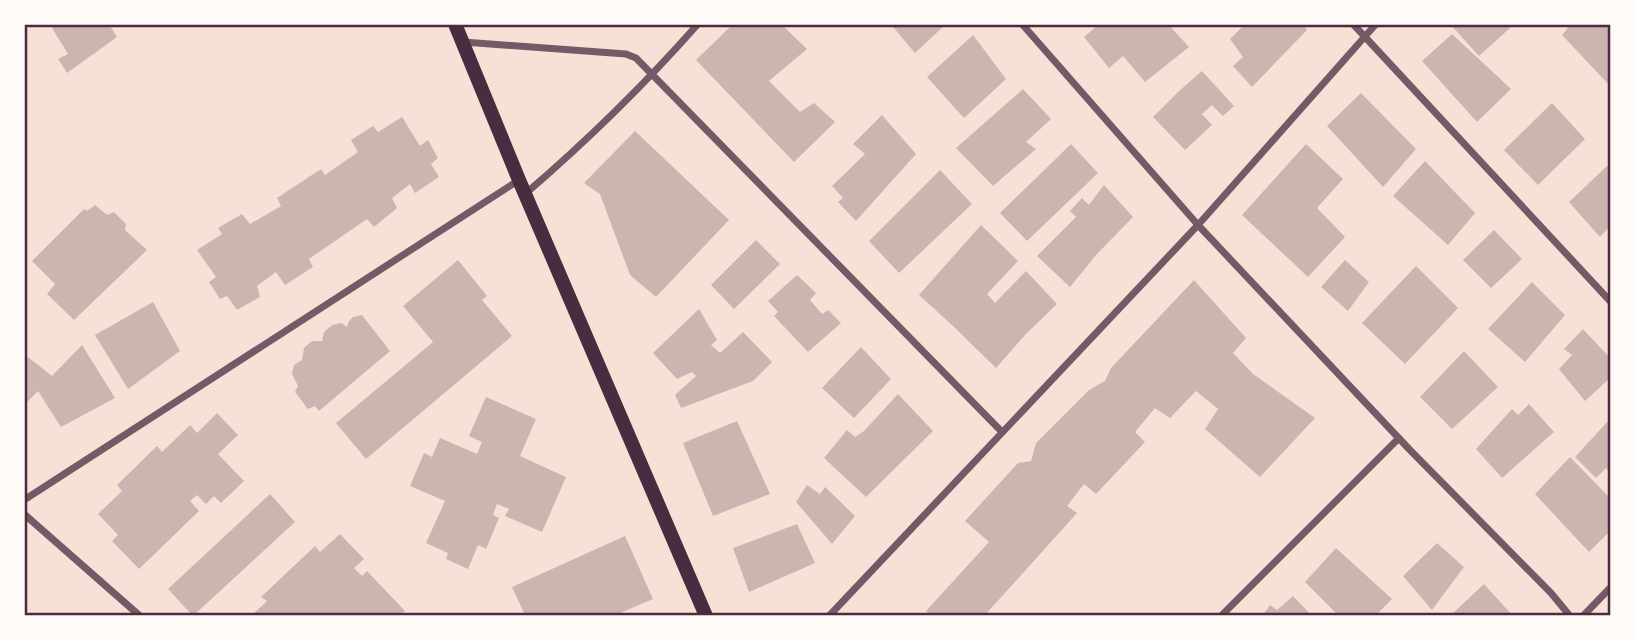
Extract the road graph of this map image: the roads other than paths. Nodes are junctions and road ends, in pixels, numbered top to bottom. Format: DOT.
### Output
graph roads {
  1 [pos="456,24"];
  2 [pos="698,24"];
  3 [pos="1022,24"];
  4 [pos="1353,24"];
  5 [pos="1376,24"];
  6 [pos="1364,37"];
  7 [pos="463,41"];
  8 [pos="653,75"];
  9 [pos="522,187"];
  10 [pos="1198,225"];
  11 [pos="1611,301"];
  12 [pos="1002,432"];
  13 [pos="1399,438"];
  14 [pos="24,500"];
  15 [pos="24,514"];
  16 [pos="1611,588"];
  17 [pos="140,615"];
  18 [pos="706,615"];
  19 [pos="829,615"];
  20 [pos="1221,615"];
  21 [pos="1570,615"];
  22 [pos="1583,615"];
  1 -- 7 [label="main road"];
  2 -- 8 [label="street"];
  3 -- 10 [label="street"];
  4 -- 6 [label="street"];
  5 -- 6 [label="street"];
  6 -- 10 [label="street"];
  6 -- 11 [label="street"];
  7 -- 8 [label="street"];
  7 -- 9 [label="main road"];
  8 -- 9 [label="street"];
  8 -- 12 [label="street"];
  9 -- 14 [label="street"];
  9 -- 18 [label="main road"];
  10 -- 12 [label="street"];
  10 -- 13 [label="street"];
  12 -- 19 [label="street"];
  13 -- 20 [label="street"];
  13 -- 21 [label="street"];
  15 -- 17 [label="street"];
  16 -- 22 [label="street"];
}
